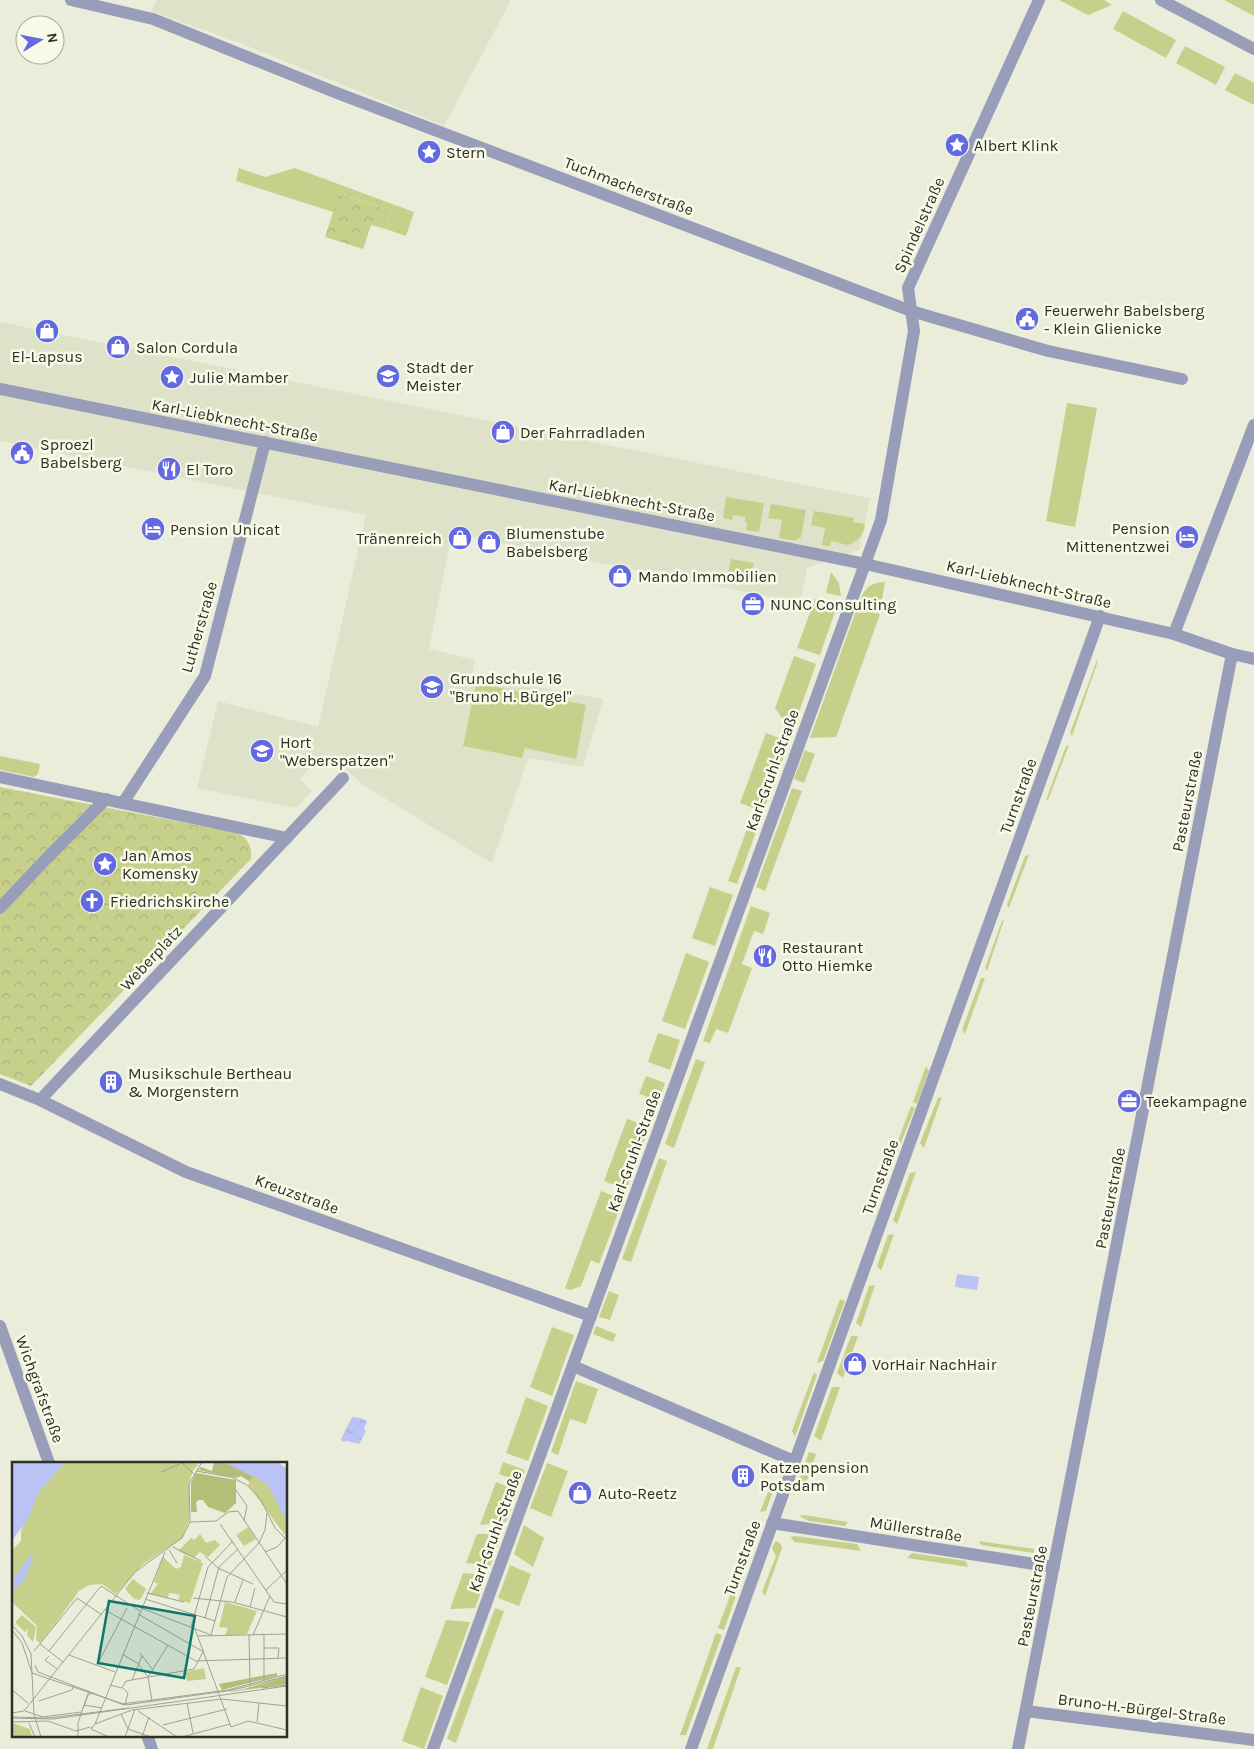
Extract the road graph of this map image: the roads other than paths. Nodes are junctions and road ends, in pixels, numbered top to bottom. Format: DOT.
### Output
graph roads {
  1 [pos="71,0"];
  2 [pos="1039,0"];
  3 [pos="1161,0"];
  4 [pos="1254,49"];
  5 [pos="911,310"];
  6 [pos="1182,380"];
  7 [pos="0,388"];
  8 [pos="1254,425"];
  9 [pos="265,442"];
  10 [pos="865,564"];
  11 [pos="1100,616"];
  12 [pos="1174,634"];
  13 [pos="1232,654"];
  14 [pos="1254,659"];
  15 [pos="0,777"];
  16 [pos="343,778"];
  17 [pos="106,799"];
  18 [pos="123,803"];
  19 [pos="286,838"];
  20 [pos="0,908"];
  21 [pos="0,1084"];
  22 [pos="40,1100"];
  23 [pos="591,1316"];
  24 [pos="0,1326"];
  25 [pos="573,1366"];
  26 [pos="794,1460"];
  27 [pos="49,1462"];
  28 [pos="772,1523"];
  29 [pos="1054,1567"];
  30 [pos="1026,1711"];
  31 [pos="147,1736"];
  32 [pos="1254,1740"];
  33 [pos="152,1749"];
  34 [pos="433,1749"];
  35 [pos="691,1749"];
  36 [pos="1018,1749"];
  1 -- 5 [label="street, Tuchmacherstraße"];
  2 -- 5 [label="street, Spindelstraße"];
  3 -- 4 [label="street"];
  5 -- 6 [label="street, Tuchmacherstraße"];
  5 -- 10 [label="street, Spindelstraße"];
  7 -- 9 [label="street, Karl-Liebknecht-Straße"];
  8 -- 12 [label="street"];
  9 -- 10 [label="street, Karl-Liebknecht-Straße"];
  9 -- 18 [label="street, Lutherstraße"];
  10 -- 11 [label="street, Karl-Liebknecht-Straße"];
  10 -- 23 [label="street, Karl-Gruhl-Straße"];
  11 -- 12 [label="street, Karl-Liebknecht-Straße"];
  11 -- 26 [label="street, Turnstraße"];
  12 -- 13 [label="street, Karl-Liebknecht-Straße"];
  13 -- 14 [label="street, Karl-Liebknecht-Straße"];
  13 -- 29 [label="street, Pasteurstraße"];
  15 -- 17 [label="street"];
  16 -- 19 [label="street, Weberplatz"];
  17 -- 18 [label="street"];
  17 -- 20 [label="street"];
  18 -- 19 [label="street"];
  19 -- 22 [label="street, Weberplatz"];
  21 -- 22 [label="street, Kreuzstraße"];
  22 -- 23 [label="street, Kreuzstraße"];
  23 -- 25 [label="street, Karl-Gruhl-Straße"];
  24 -- 27 [label="street, Wichgrafstraße"];
  25 -- 26 [label="street"];
  25 -- 34 [label="street, Karl-Gruhl-Straße"];
  26 -- 28 [label="street, Turnstraße"];
  28 -- 29 [label="street, Müllerstraße"];
  28 -- 35 [label="street, Turnstraße"];
  29 -- 30 [label="street, Pasteurstraße"];
  30 -- 32 [label="street, Bruno-H.-Bürgel-Straße"];
  30 -- 36 [label="street, Pasteurstraße"];
  31 -- 33 [label="street"];
}
